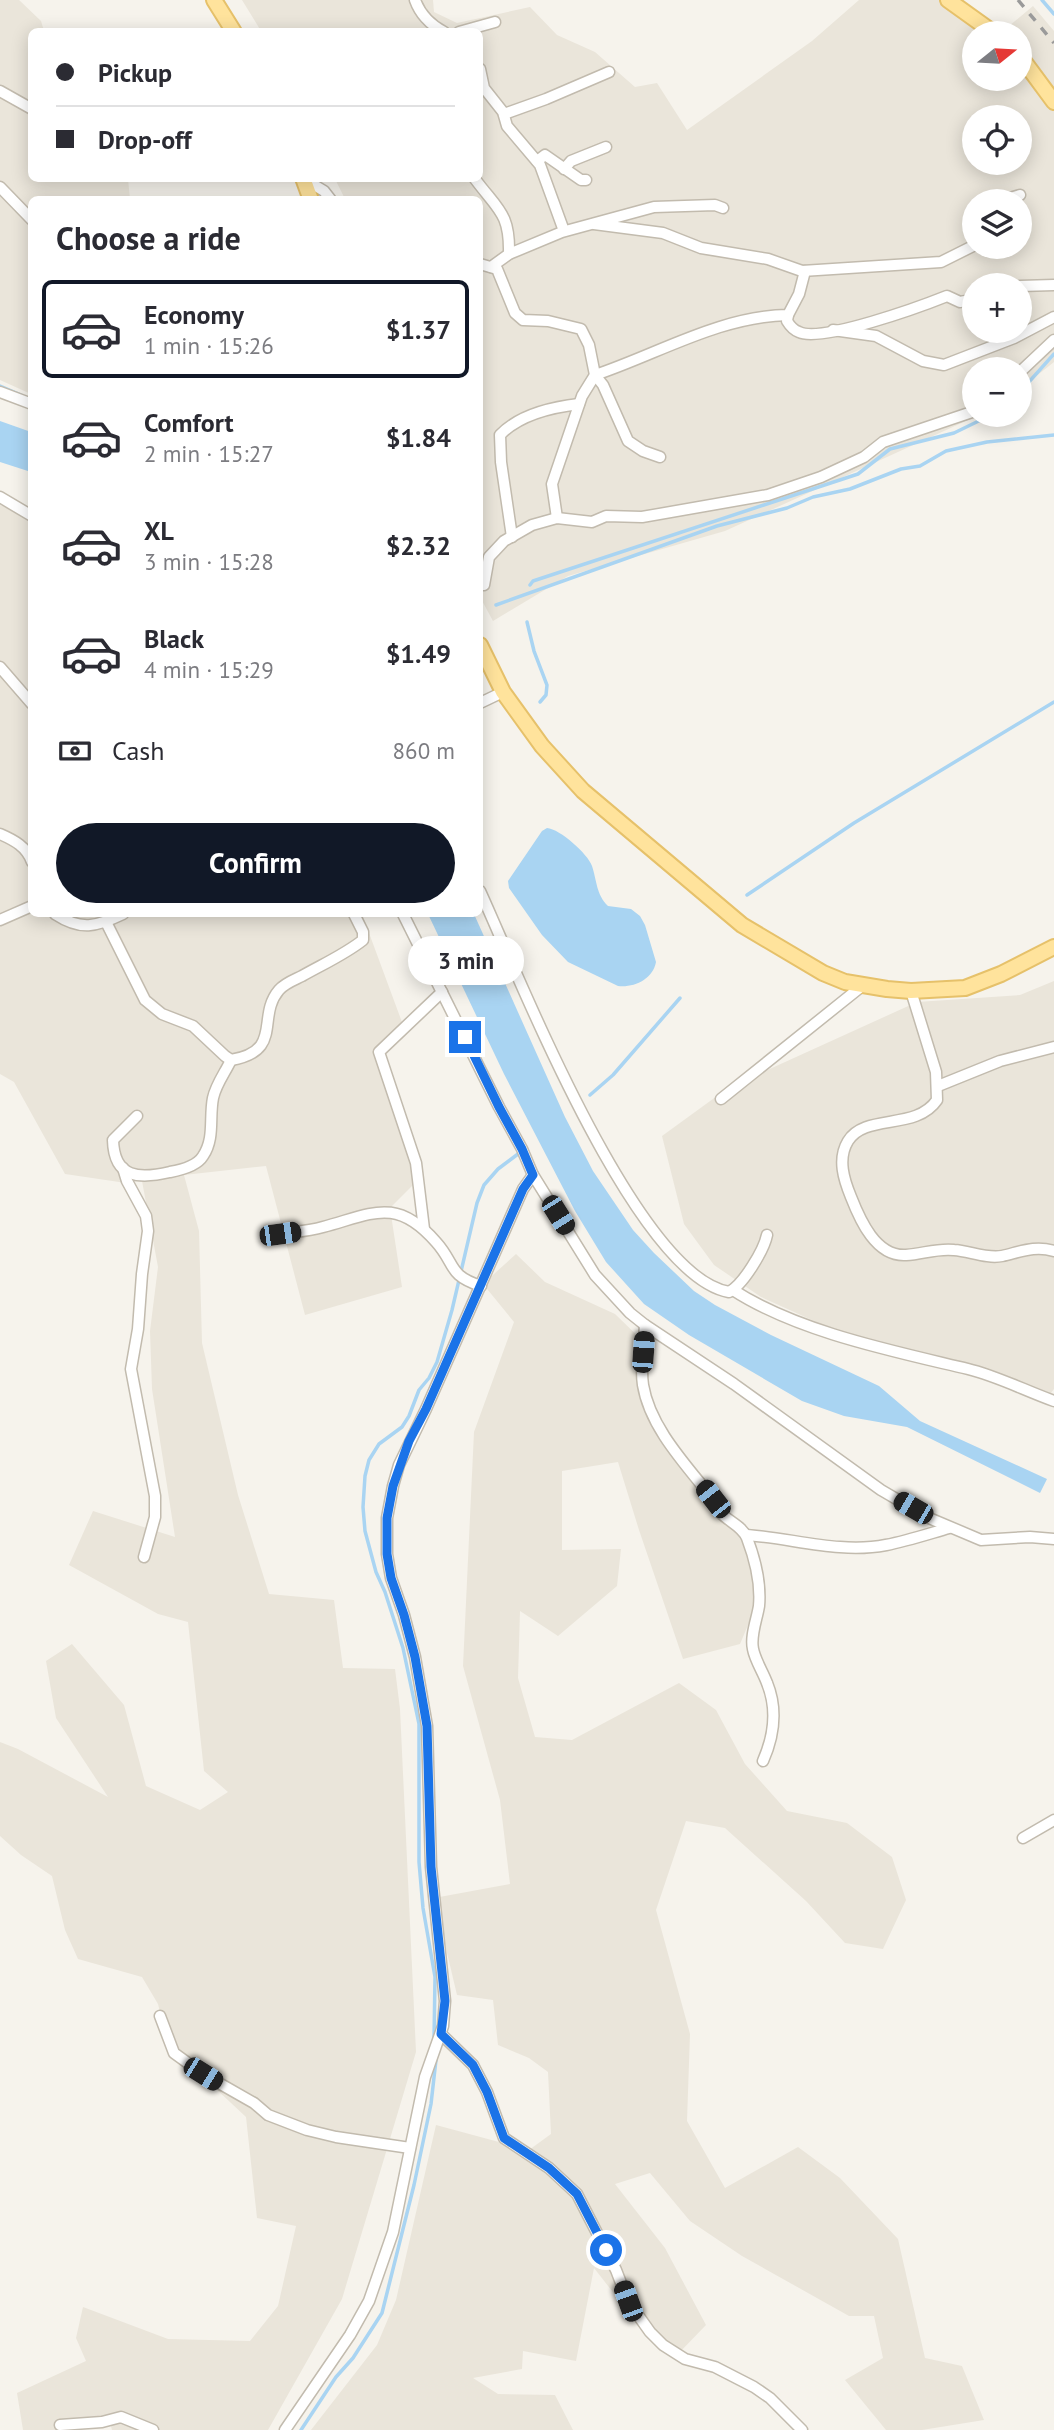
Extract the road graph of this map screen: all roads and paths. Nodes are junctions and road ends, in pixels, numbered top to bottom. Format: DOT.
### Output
graph roads {
  1 [pos="214,0"];
  2 [pos="415,0"];
  3 [pos="948,0"];
  4 [pos="978,21"];
  5 [pos="495,22"];
  6 [pos="232,28"];
  7 [pos="438,28"];
  8 [pos="474,28"];
  9 [pos="609,72"];
  10 [pos="1032,72"];
  11 [pos="483,83"];
  12 [pos="0,91"];
  13 [pos="1054,102"];
  14 [pos="28,107"];
  15 [pos="503,114"];
  16 [pos="606,147"];
  17 [pos="537,162"];
  18 [pos="564,169"];
  19 [pos="586,180"];
  20 [pos="308,182"];
  21 [pos="477,182"];
  22 [pos="0,187"];
  23 [pos="328,196"];
  24 [pos="723,208"];
  25 [pos="28,216"];
  26 [pos="594,224"];
  27 [pos="564,231"];
  28 [pos="962,252"];
  29 [pos="509,254"];
  30 [pos="483,265"];
  31 [pos="491,267"];
  32 [pos="805,271"];
  33 [pos="1054,285"];
  34 [pos="1032,286"];
  35 [pos="962,302"];
  36 [pos="788,315"];
  37 [pos="1054,317"];
  38 [pos="833,330"];
  39 [pos="1054,340"];
  40 [pos="1032,361"];
  41 [pos="595,375"];
  42 [pos="0,392"];
  43 [pos="28,402"];
  44 [pos="579,404"];
  45 [pos="962,415"];
  46 [pos="660,457"];
  47 [pos="0,497"];
  48 [pos="28,514"];
  49 [pos="558,518"];
  50 [pos="512,537"];
  51 [pos="484,585"];
  52 [pos="483,651"];
  53 [pos="0,667"];
  54 [pos="503,692"];
  55 [pos="28,699"];
  56 [pos="483,702"];
  57 [pos="0,834"];
  58 [pos="28,854"];
  59 [pos="483,898"];
  60 [pos="28,908"];
  61 [pos="62,917"];
  62 [pos="117,917"];
  63 [pos="356,917"];
  64 [pos="404,917"];
  65 [pos="0,920"];
  66 [pos="106,922"];
  67 [pos="1054,947"];
  68 [pos="862,986"];
  69 [pos="911,991"];
  70 [pos="442,992"];
  71 [pos="1054,1047"];
  72 [pos="232,1060"];
  73 [pos="939,1086"];
  74 [pos="721,1099"];
  75 [pos="137,1116"];
  76 [pos="123,1168"];
  77 [pos="533,1175"];
  78 [pos="425,1229"];
  79 [pos="280,1234"];
  80 [pos="767,1235"];
  81 [pos="1054,1251"];
  82 [pos="481,1286"];
  83 [pos="733,1290"];
  84 [pos="645,1325"];
  85 [pos="1054,1401"];
  86 [pos="949,1528"];
  87 [pos="746,1535"];
  88 [pos="1054,1539"];
  89 [pos="144,1557"];
  90 [pos="763,1761"];
  91 [pos="1054,1820"];
  92 [pos="1023,1838"];
  93 [pos="160,2015"];
  94 [pos="440,2038"];
  95 [pos="410,2148"];
  96 [pos="60,2425"];
  97 [pos="153,2430"];
  98 [pos="285,2430"];
  99 [pos="802,2430"];
  1 -- 6 [label="main road"];
  2 -- 7 [label="street"];
  3 -- 4 [label="main road"];
  5 -- 8 [label="street"];
  9 -- 15 [label="street"];
  10 -- 13 [label="main road"];
  11 -- 15 [label="street"];
  12 -- 14 [label="street"];
  15 -- 17 [label="street"];
  16 -- 18 [label="street"];
  17 -- 18 [label="street"];
  17 -- 27 [label="street"];
  18 -- 19 [label="street"];
  20 -- 23 [label="street"];
  21 -- 29 [label="street"];
  22 -- 25 [label="street"];
  24 -- 26 [label="street"];
  26 -- 27 [label="street"];
  26 -- 32 [label="street"];
  27 -- 29 [label="street"];
  28 -- 32 [label="street"];
  29 -- 31 [label="street"];
  30 -- 31 [label="street"];
  31 -- 41 [label="street"];
  32 -- 36 [label="street"];
  33 -- 34 [label="street"];
  35 -- 38 [label="street"];
  36 -- 38 [label="street"];
  36 -- 41 [label="street"];
  37 -- 38 [label="street"];
  39 -- 40 [label="street"];
  41 -- 44 [label="street"];
  41 -- 46 [label="street"];
  42 -- 43 [label="street"];
  44 -- 49 [label="street"];
  44 -- 50 [label="street"];
  45 -- 49 [label="street"];
  47 -- 48 [label="street"];
  49 -- 50 [label="street"];
  50 -- 51 [label="street"];
  52 -- 54 [label="main road"];
  53 -- 55 [label="street"];
  54 -- 56 [label="street"];
  54 -- 68 [label="main road"];
  57 -- 58 [label="street"];
  59 -- 83 [label="street"];
  60 -- 65 [label="street"];
  61 -- 66 [label="street"];
  62 -- 66 [label="street"];
  63 -- 72 [label="street"];
  64 -- 70 [label="street"];
  66 -- 72 [label="street"];
  67 -- 69 [label="main road"];
  68 -- 69 [label="main road"];
  68 -- 74 [label="street"];
  69 -- 73 [label="street"];
  70 -- 77 [label="street"];
  70 -- 78 [label="street"];
  71 -- 73 [label="street"];
  72 -- 76 [label="street"];
  73 -- 81 [label="street"];
  75 -- 76 [label="street"];
  76 -- 89 [label="street"];
  77 -- 82 [label="street"];
  77 -- 84 [label="street"];
  78 -- 79 [label="street"];
  78 -- 82 [label="street"];
  80 -- 83 [label="street"];
  82 -- 94 [label="street"];
  83 -- 85 [label="street"];
  84 -- 86 [label="street"];
  84 -- 87 [label="street"];
  86 -- 87 [label="street"];
  86 -- 88 [label="street"];
  87 -- 90 [label="street"];
  91 -- 92 [label="street"];
  93 -- 95 [label="street"];
  94 -- 95 [label="street"];
  94 -- 99 [label="street"];
  95 -- 98 [label="street"];
  96 -- 97 [label="street"];
}
